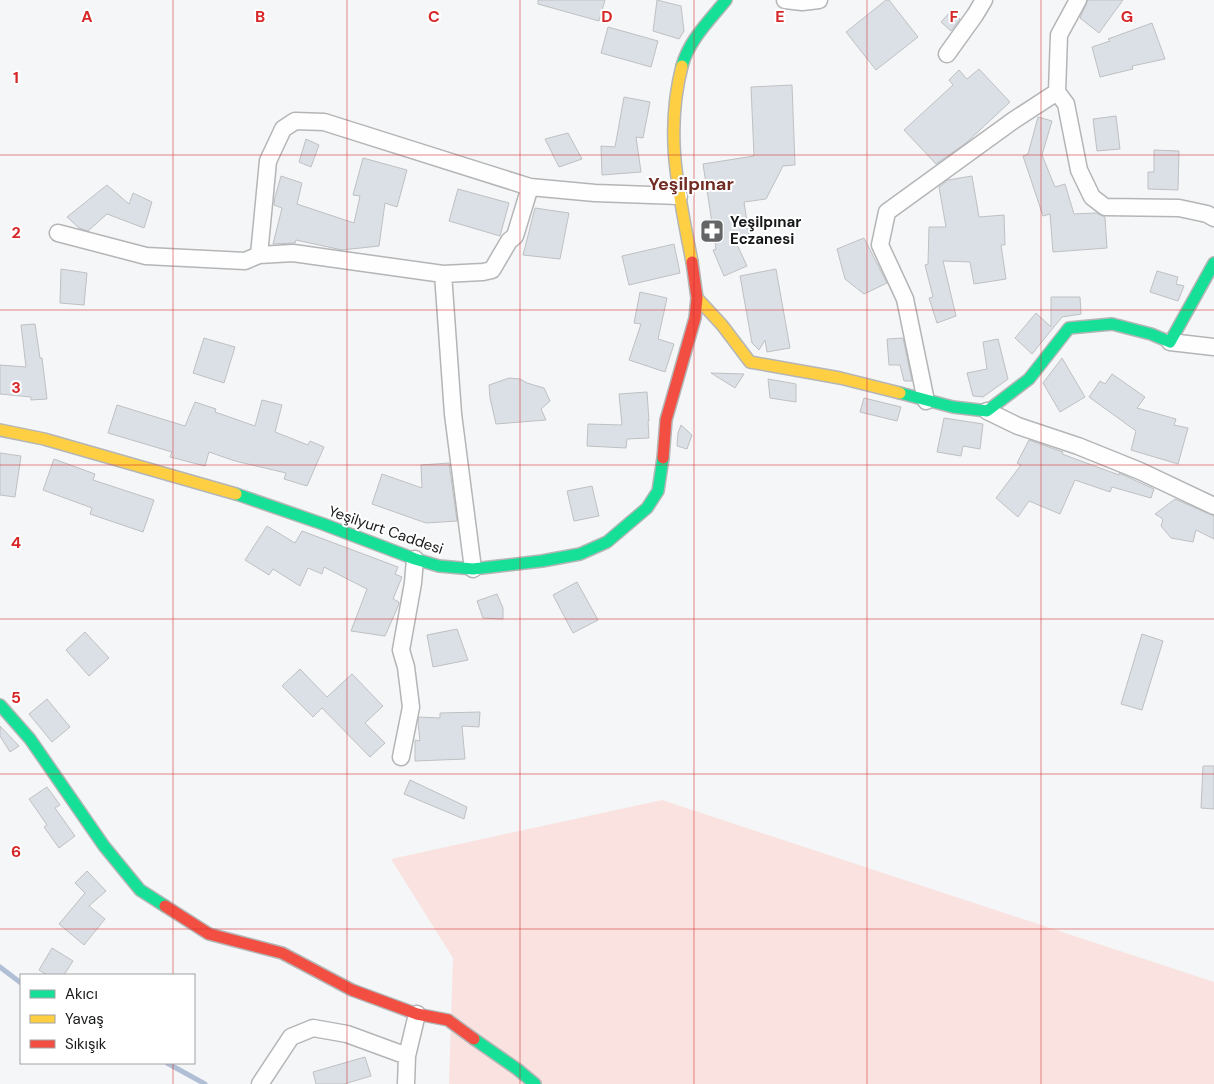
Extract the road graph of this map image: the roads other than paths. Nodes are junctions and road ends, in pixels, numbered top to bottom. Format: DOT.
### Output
graph roads {
  1 [pos="726,0"];
  2 [pos="785,0"];
  3 [pos="819,0"];
  4 [pos="984,0"];
  5 [pos="1073,2"];
  6 [pos="948,54"];
  7 [pos="1056,92"];
  8 [pos="530,187"];
  9 [pos="679,196"];
  10 [pos="1214,218"];
  11 [pos="58,233"];
  12 [pos="259,255"];
  13 [pos="1214,263"];
  14 [pos="443,274"];
  15 [pos="697,298"];
  16 [pos="1170,342"];
  17 [pos="1214,347"];
  18 [pos="926,401"];
  19 [pos="987,411"];
  20 [pos="0,430"];
  21 [pos="1214,506"];
  22 [pos="415,559"];
  23 [pos="473,569"];
  24 [pos="0,705"];
  25 [pos="401,757"];
  26 [pos="417,1014"];
  27 [pos="408,1056"];
  28 [pos="260,1084"];
  29 [pos="406,1084"];
  30 [pos="535,1084"];
  1 -- 9 [label="street, Yeşilyurt Caddesi"];
  2 -- 3 [label="street"];
  4 -- 6 [label="street"];
  5 -- 7 [label="street"];
  7 -- 10 [label="street"];
  7 -- 18 [label="street"];
  8 -- 9 [label="street"];
  8 -- 12 [label="street"];
  8 -- 14 [label="street"];
  9 -- 15 [label="street, Yeşilyurt Caddesi"];
  11 -- 12 [label="street"];
  12 -- 14 [label="street"];
  13 -- 16 [label="street"];
  14 -- 23 [label="street"];
  15 -- 18 [label="street"];
  15 -- 23 [label="street, Yeşilyurt Caddesi"];
  16 -- 17 [label="street"];
  16 -- 19 [label="street"];
  18 -- 19 [label="street"];
  19 -- 21 [label="street"];
  20 -- 22 [label="street, Yeşilyurt Caddesi"];
  22 -- 23 [label="street, Yeşilyurt Caddesi"];
  22 -- 25 [label="street"];
  24 -- 26 [label="street"];
  26 -- 27 [label="street"];
  26 -- 30 [label="street"];
  27 -- 28 [label="street"];
  27 -- 29 [label="street"];
}
